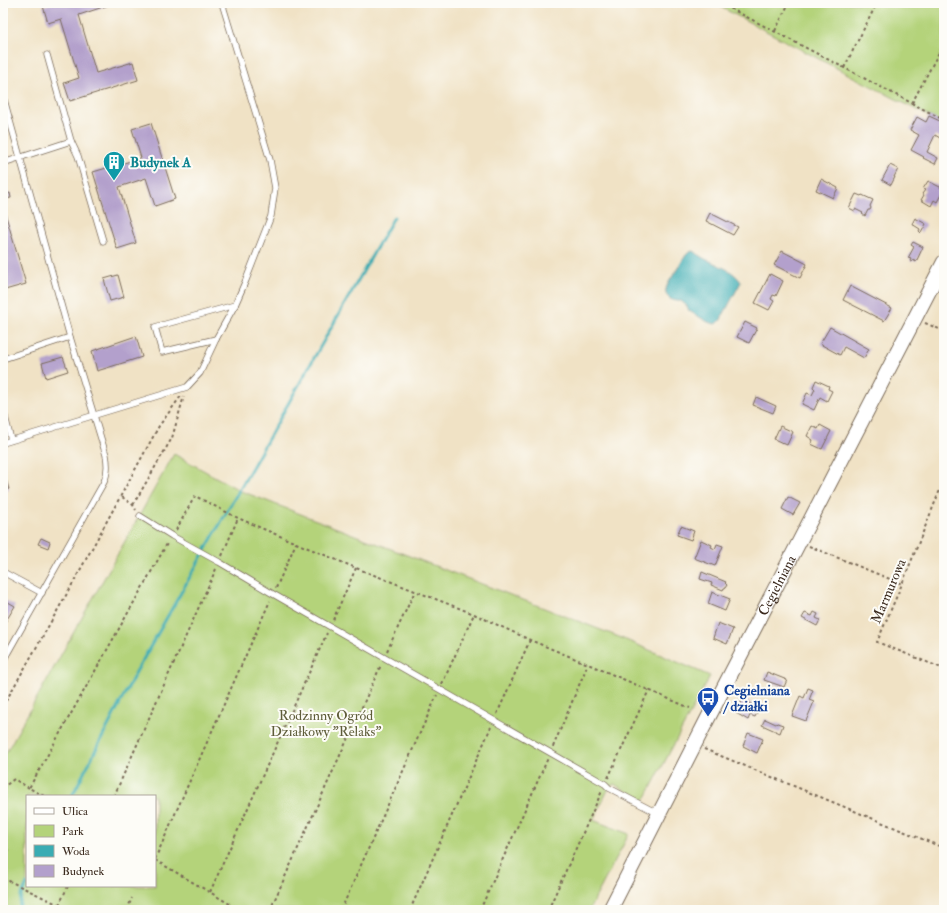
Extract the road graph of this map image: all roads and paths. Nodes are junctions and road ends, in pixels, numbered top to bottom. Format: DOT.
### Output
graph roads {
  1 [pos="222,3"];
  2 [pos="720,3"];
  3 [pos="789,3"];
  4 [pos="877,3"];
  5 [pos="775,32"];
  6 [pos="944,43"];
  7 [pos="47,55"];
  8 [pos="844,68"];
  9 [pos="3,96"];
  10 [pos="912,103"];
  11 [pos="944,120"];
  12 [pos="71,141"];
  13 [pos="21,158"];
  14 [pos="3,163"];
  15 [pos="103,241"];
  16 [pos="944,262"];
  17 [pos="235,305"];
  18 [pos="914,319"];
  19 [pos="944,331"];
  20 [pos="70,337"];
  21 [pos="216,339"];
  22 [pos="3,359"];
  23 [pos="187,387"];
  24 [pos="3,409"];
  25 [pos="95,415"];
  26 [pos="11,440"];
  27 [pos="3,443"];
  28 [pos="944,480"];
  29 [pos="121,496"];
  30 [pos="133,505"];
  31 [pos="140,516"];
  32 [pos="238,518"];
  33 [pos="172,536"];
  34 [pos="799,542"];
  35 [pos="296,543"];
  36 [pos="219,562"];
  37 [pos="356,568"];
  38 [pos="3,572"];
  39 [pos="902,584"];
  40 [pos="415,591"];
  41 [pos="42,593"];
  42 [pos="273,594"];
  43 [pos="474,614"];
  44 [pos="330,626"];
  45 [pos="530,640"];
  46 [pos="384,658"];
  47 [pos="3,661"];
  48 [pos="588,664"];
  49 [pos="944,669"];
  50 [pos="439,690"];
  51 [pos="649,690"];
  52 [pos="3,706"];
  53 [pos="690,708"];
  54 [pos="494,721"];
  55 [pos="694,745"];
  56 [pos="550,753"];
  57 [pos="605,784"];
  58 [pos="29,788"];
  59 [pos="3,789"];
  60 [pos="42,795"];
  61 [pos="114,795"];
  62 [pos="660,814"];
  63 [pos="944,848"];
  64 [pos="9,850"];
  65 [pos="156,857"];
  66 [pos="156,860"];
  67 [pos="3,861"];
  68 [pos="3,878"];
  69 [pos="68,887"];
  70 [pos="210,892"];
  71 [pos="132,898"];
  72 [pos="59,905"];
  73 [pos="67,910"];
  74 [pos="127,910"];
  75 [pos="240,910"];
  76 [pos="270,910"];
  77 [pos="341,910"];
  78 [pos="410,910"];
  79 [pos="480,910"];
  80 [pos="548,910"];
  81 [pos="610,910"];
  1 -- 17 [label="lane"];
  2 -- 5 [label="path"];
  3 -- 5 [label="path"];
  4 -- 8 [label="path"];
  5 -- 8 [label="path"];
  6 -- 10 [label="path"];
  7 -- 12 [label="lane"];
  8 -- 10 [label="path"];
  9 -- 13 [label="lane"];
  10 -- 11 [label="path"];
  12 -- 13 [label="lane"];
  12 -- 15 [label="lane"];
  13 -- 14 [label="lane"];
  13 -- 20 [label="lane"];
  16 -- 18 [label="street, Cegielniana"];
  17 -- 21 [label="lane"];
  17 -- 21 [label="lane"];
  18 -- 19 [label="path"];
  18 -- 34 [label="street, Cegielniana"];
  20 -- 22 [label="lane"];
  20 -- 25 [label="lane"];
  21 -- 23 [label="lane"];
  23 -- 25 [label="lane"];
  23 -- 29 [label="path"];
  23 -- 30 [label="path"];
  24 -- 26 [label="lane"];
  25 -- 26 [label="lane"];
  25 -- 41 [label="lane"];
  26 -- 27 [label="lane"];
  28 -- 39 [label="path, Marmurowa"];
  29 -- 30 [label="path"];
  29 -- 52 [label="path"];
  30 -- 31 [label="path"];
  31 -- 33 [label="lane"];
  32 -- 33 [label="path"];
  32 -- 35 [label="path"];
  32 -- 36 [label="path"];
  33 -- 36 [label="lane"];
  33 -- 58 [label="path"];
  34 -- 39 [label="path"];
  34 -- 55 [label="street, Cegielniana"];
  35 -- 37 [label="path"];
  35 -- 42 [label="path"];
  36 -- 42 [label="lane"];
  36 -- 61 [label="path"];
  37 -- 40 [label="path"];
  37 -- 44 [label="path"];
  38 -- 41 [label="lane"];
  39 -- 49 [label="path, Marmurowa"];
  40 -- 43 [label="path"];
  40 -- 46 [label="path"];
  41 -- 47 [label="lane"];
  42 -- 44 [label="lane"];
  42 -- 65 [label="path"];
  43 -- 45 [label="path"];
  43 -- 50 [label="path"];
  44 -- 46 [label="lane"];
  44 -- 70 [label="path"];
  45 -- 48 [label="path"];
  45 -- 54 [label="path"];
  46 -- 50 [label="lane"];
  46 -- 76 [label="path"];
  48 -- 51 [label="path"];
  48 -- 56 [label="path"];
  50 -- 54 [label="lane"];
  50 -- 77 [label="path"];
  51 -- 53 [label="path"];
  51 -- 57 [label="path"];
  54 -- 56 [label="lane"];
  54 -- 78 [label="path"];
  55 -- 62 [label="street, Cegielniana"];
  55 -- 63 [label="path"];
  56 -- 57 [label="lane"];
  56 -- 79 [label="path"];
  57 -- 62 [label="lane"];
  57 -- 80 [label="path"];
  58 -- 59 [label="path"];
  58 -- 60 [label="path"];
  62 -- 81 [label="street, Cegielniana"];
  64 -- 67 [label="path"];
  66 -- 70 [label="path"];
  68 -- 72 [label="path"];
  69 -- 72 [label="path"];
  70 -- 75 [label="path"];
  71 -- 74 [label="path"];
  72 -- 73 [label="path"];
}
